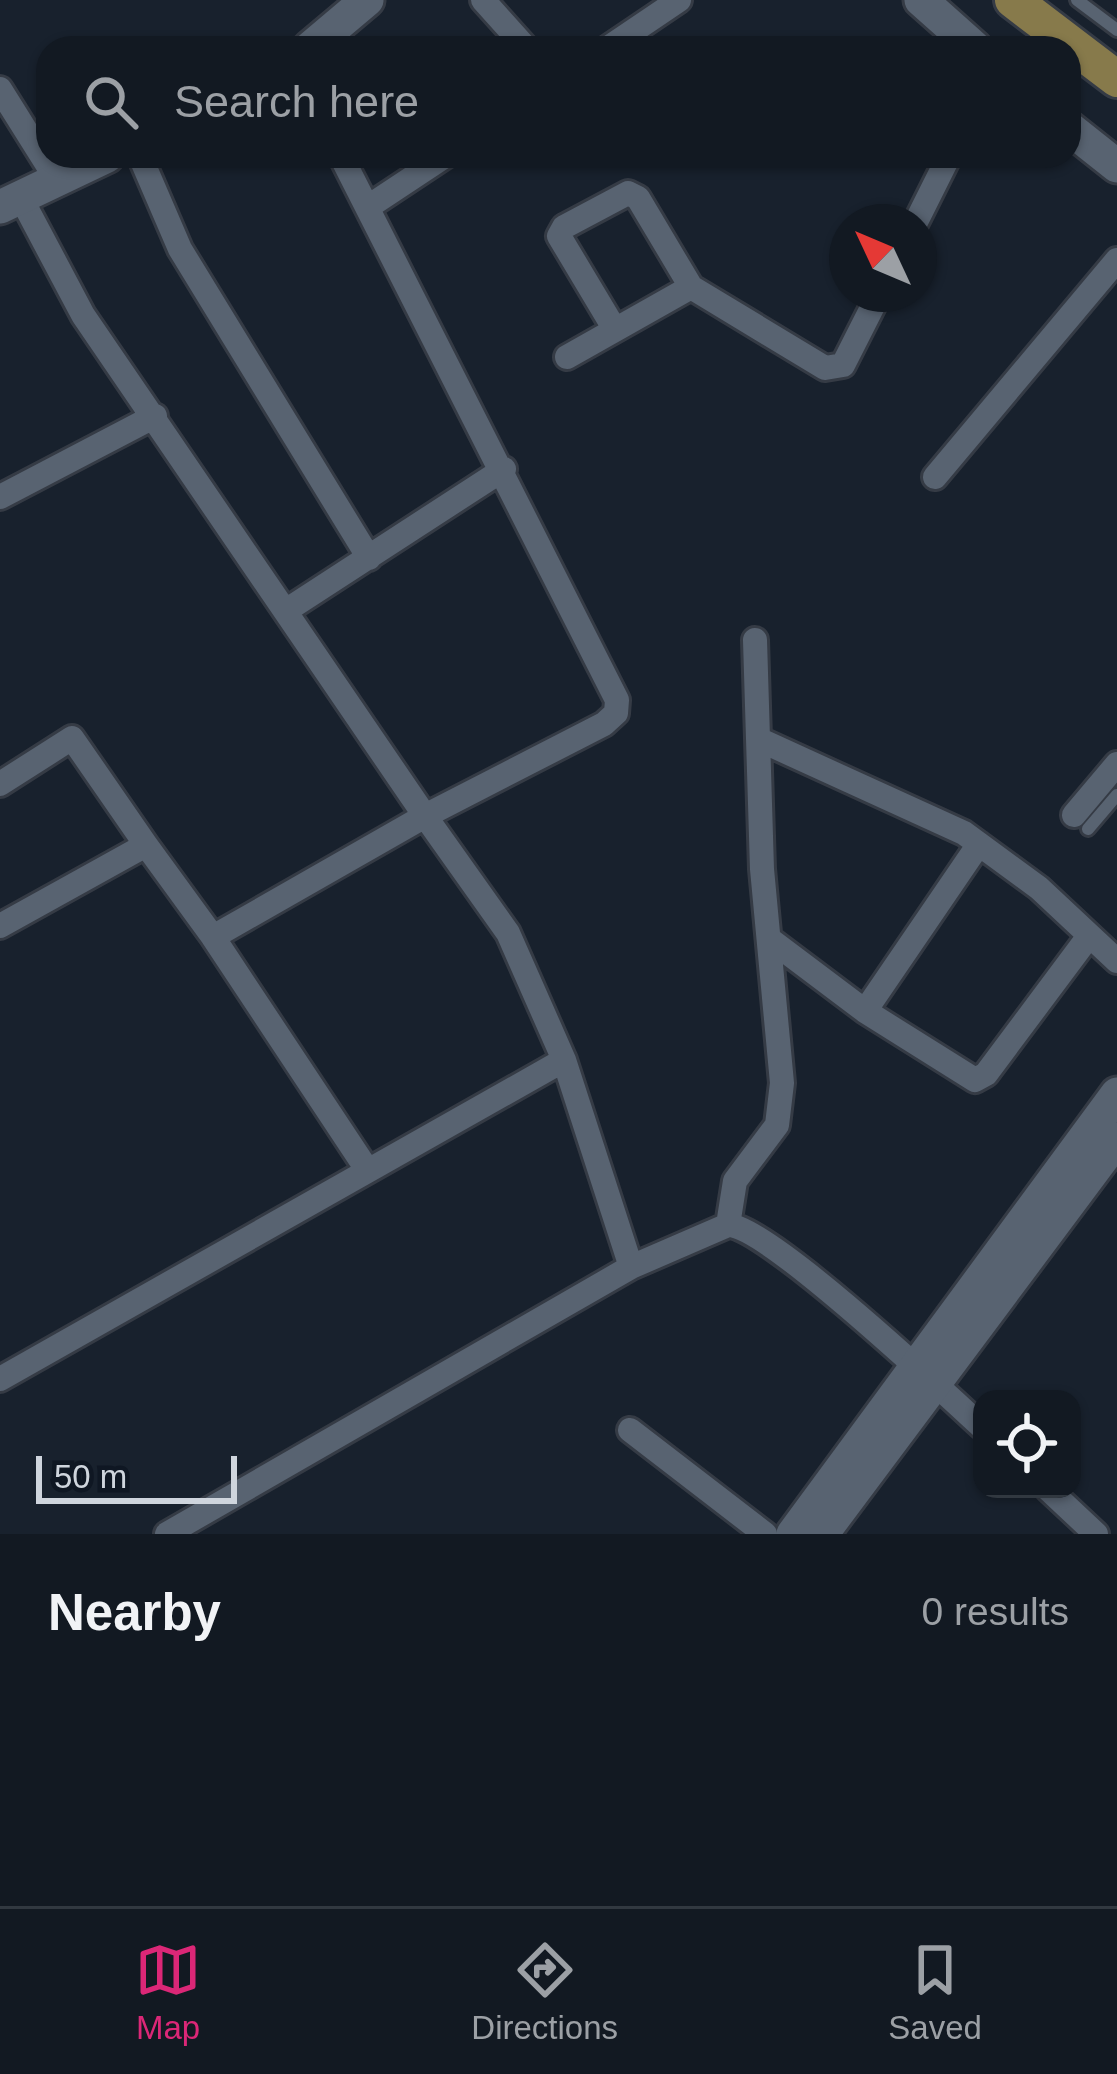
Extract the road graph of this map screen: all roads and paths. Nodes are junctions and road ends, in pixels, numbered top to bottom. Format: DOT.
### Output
graph roads {
  1 [pos="367,0"];
  2 [pos="483,0"];
  3 [pos="679,0"];
  4 [pos="921,0"];
  5 [pos="1013,0"];
  6 [pos="1077,0"];
  7 [pos="1117,30"];
  8 [pos="324,36"];
  9 [pos="515,36"];
  10 [pos="626,36"];
  11 [pos="962,36"];
  12 [pos="1060,36"];
  13 [pos="1081,52"];
  14 [pos="1117,79"];
  15 [pos="0,89"];
  16 [pos="1081,138"];
  17 [pos="36,147"];
  18 [pos="1117,166"];
  19 [pos="49,168"];
  20 [pos="77,168"];
  21 [pos="145,168"];
  22 [pos="347,168"];
  23 [pos="427,168"];
  24 [pos="943,168"];
  25 [pos="55,177"];
  26 [pos="10,201"];
  27 [pos="925,204"];
  28 [pos="368,206"];
  29 [pos="1117,260"];
  30 [pos="691,287"];
  31 [pos="870,312"];
  32 [pos="614,328"];
  33 [pos="567,357"];
  34 [pos="155,416"];
  35 [pos="504,469"];
  36 [pos="935,477"];
  37 [pos="0,496"];
  38 [pos="369,558"];
  39 [pos="287,610"];
  40 [pos="755,640"];
  41 [pos="760,740"];
  42 [pos="1117,764"];
  43 [pos="0,784"];
  44 [pos="1117,795"];
  45 [pos="425,816"];
  46 [pos="1081,822"];
  47 [pos="979,844"];
  48 [pos="146,845"];
  49 [pos="0,926"];
  50 [pos="1089,935"];
  51 [pos="212,937"];
  52 [pos="772,941"];
  53 [pos="1117,961"];
  54 [pos="865,1011"];
  55 [pos="564,1060"];
  56 [pos="1117,1094"];
  57 [pos="1117,1139"];
  58 [pos="366,1168"];
  59 [pos="728,1225"];
  60 [pos="632,1267"];
  61 [pos="923,1374"];
  62 [pos="0,1379"];
  63 [pos="973,1419"];
  64 [pos="630,1430"];
  65 [pos="1058,1498"];
  66 [pos="167,1534"];
  67 [pos="765,1534"];
  68 [pos="793,1534"];
  69 [pos="822,1534"];
  70 [pos="1096,1534"];
  1 -- 8 [label="street"];
  2 -- 9 [label="street"];
  3 -- 10 [label="street"];
  4 -- 11 [label="street"];
  5 -- 12 [label="main road"];
  6 -- 7 [label="lane"];
  13 -- 14 [label="main road"];
  15 -- 17 [label="street"];
  16 -- 18 [label="street"];
  19 -- 25 [label="street"];
  20 -- 25 [label="street"];
  21 -- 38 [label="street"];
  22 -- 28 [label="street"];
  23 -- 28 [label="street"];
  24 -- 27 [label="street"];
  25 -- 26 [label="street"];
  26 -- 34 [label="street"];
  28 -- 35 [label="street"];
  29 -- 36 [label="street"];
  30 -- 31 [label="street"];
  30 -- 32 [label="street"];
  30 -- 32 [label="street"];
  32 -- 33 [label="street"];
  34 -- 37 [label="street"];
  34 -- 39 [label="street"];
  35 -- 38 [label="street"];
  35 -- 45 [label="street"];
  38 -- 39 [label="street"];
  39 -- 45 [label="street"];
  40 -- 41 [label="street"];
  41 -- 47 [label="street"];
  41 -- 52 [label="street"];
  42 -- 46 [label="street"];
  43 -- 48 [label="street"];
  44 -- 46 [label="lane"];
  45 -- 51 [label="street"];
  45 -- 55 [label="street"];
  47 -- 50 [label="street"];
  47 -- 54 [label="street"];
  48 -- 49 [label="street"];
  48 -- 51 [label="street"];
  50 -- 53 [label="street"];
  50 -- 54 [label="street"];
  51 -- 58 [label="street"];
  52 -- 54 [label="street"];
  52 -- 59 [label="street"];
  55 -- 58 [label="street"];
  55 -- 60 [label="street"];
  56 -- 61 [label="street"];
  57 -- 61 [label="street"];
  58 -- 62 [label="street"];
  59 -- 60 [label="street"];
  59 -- 61 [label="street"];
  60 -- 66 [label="street"];
  61 -- 63 [label="street"];
  61 -- 68 [label="street"];
  61 -- 69 [label="street"];
  64 -- 67 [label="street"];
  65 -- 70 [label="street"];
}
